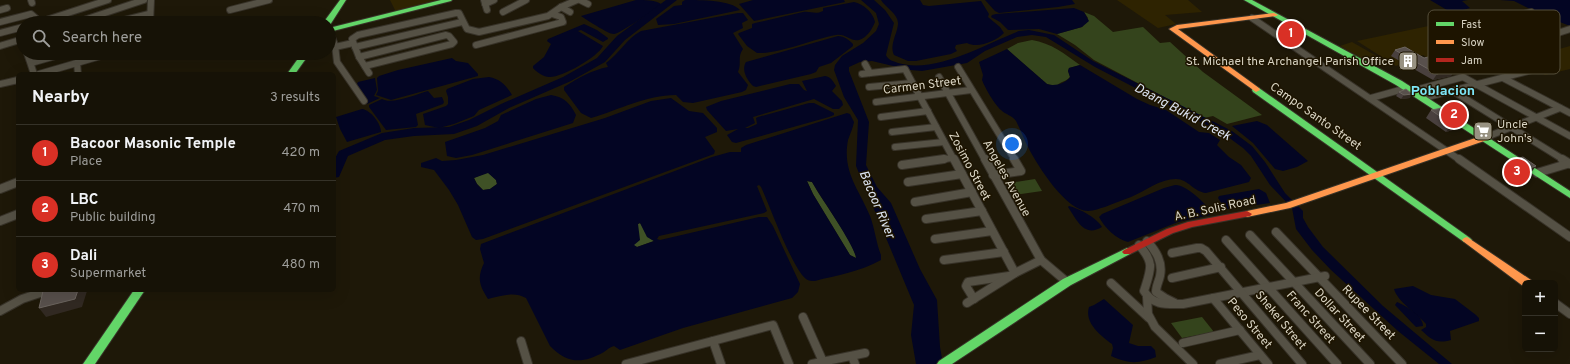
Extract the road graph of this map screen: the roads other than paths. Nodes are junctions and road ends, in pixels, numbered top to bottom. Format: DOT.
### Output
graph roads {
  1 [pos="108,0"];
  2 [pos="144,0"];
  3 [pos="151,0"];
  4 [pos="269,0"];
  5 [pos="343,0"];
  6 [pos="449,0"];
  7 [pos="494,0"];
  8 [pos="526,0"];
  9 [pos="578,0"];
  10 [pos="1247,0"];
  11 [pos="588,4"];
  12 [pos="485,5"];
  13 [pos="561,7"];
  14 [pos="7,8"];
  15 [pos="0,10"];
  16 [pos="230,10"];
  17 [pos="503,12"];
  18 [pos="570,12"];
  19 [pos="149,14"];
  20 [pos="552,14"];
  21 [pos="1274,15"];
  22 [pos="23,16"];
  23 [pos="33,16"];
  24 [pos="60,16"];
  25 [pos="96,16"];
  26 [pos="141,16"];
  27 [pos="332,16"];
  28 [pos="16,18"];
  29 [pos="1252,18"];
  30 [pos="0,22"];
  31 [pos="462,22"];
  32 [pos="336,28"];
  33 [pos="16,29"];
  34 [pos="1570,29"];
  35 [pos="479,32"];
  36 [pos="1560,32"];
  37 [pos="0,34"];
  38 [pos="16,41"];
  39 [pos="484,43"];
  40 [pos="354,44"];
  41 [pos="476,45"];
  42 [pos="0,46"];
  43 [pos="336,46"];
  44 [pos="336,54"];
  45 [pos="359,57"];
  46 [pos="30,60"];
  47 [pos="42,60"];
  48 [pos="87,60"];
  49 [pos="301,60"];
  50 [pos="31,63"];
  51 [pos="77,63"];
  52 [pos="865,64"];
  53 [pos="365,66"];
  54 [pos="958,67"];
  55 [pos="33,72"];
  56 [pos="46,72"];
  57 [pos="78,72"];
  58 [pos="292,72"];
  59 [pos="368,73"];
  60 [pos="870,73"];
  61 [pos="862,74"];
  62 [pos="1518,74"];
  63 [pos="939,76"];
  64 [pos="1503,78"];
  65 [pos="16,80"];
  66 [pos="912,83"];
  67 [pos="0,84"];
  68 [pos="1478,85"];
  69 [pos="868,87"];
  70 [pos="971,90"];
  71 [pos="1410,90"];
  72 [pos="1453,91"];
  73 [pos="948,93"];
  74 [pos="920,96"];
  75 [pos="1372,98"];
  76 [pos="1424,98"];
  77 [pos="364,101"];
  78 [pos="876,102"];
  79 [pos="1560,108"];
  80 [pos="928,111"];
  81 [pos="1570,113"];
  82 [pos="881,117"];
  83 [pos="1537,118"];
  84 [pos="936,126"];
  85 [pos="1512,127"];
  86 [pos="892,132"];
  87 [pos="1570,136"];
  88 [pos="1484,138"];
  89 [pos="944,142"];
  90 [pos="895,148"];
  91 [pos="1447,152"];
  92 [pos="953,158"];
  93 [pos="1570,163"];
  94 [pos="902,165"];
  95 [pos="1537,173"];
  96 [pos="962,174"];
  97 [pos="993,175"];
  98 [pos="1378,176"];
  99 [pos="908,182"];
  100 [pos="16,183"];
  101 [pos="0,189"];
  102 [pos="972,192"];
  103 [pos="1570,195"];
  104 [pos="915,202"];
  105 [pos="982,211"];
  106 [pos="16,215"];
  107 [pos="926,219"];
  108 [pos="0,221"];
  109 [pos="992,231"];
  110 [pos="1276,232"];
  111 [pos="1250,235"];
  112 [pos="1570,237"];
  113 [pos="935,239"];
  114 [pos="1226,240"];
  115 [pos="1148,241"];
  116 [pos="1138,246"];
  117 [pos="1004,252"];
  118 [pos="1172,253"];
  119 [pos="944,260"];
  120 [pos="1041,260"];
  121 [pos="1221,267"];
  122 [pos="1014,274"];
  123 [pos="1322,276"];
  124 [pos="1172,278"];
  125 [pos="1523,280"];
  126 [pos="1067,282"];
  127 [pos="1293,282"];
  128 [pos="1111,283"];
  129 [pos="1267,287"];
  130 [pos="43,292"];
  131 [pos="139,292"];
  132 [pos="1241,292"];
  133 [pos="1146,297"];
  134 [pos="1213,298"];
  135 [pos="1177,304"];
  136 [pos="1558,305"];
  137 [pos="0,311"];
  138 [pos="1570,314"];
  139 [pos="803,317"];
  140 [pos="1150,320"];
  141 [pos="1240,330"];
  142 [pos="713,340"];
  143 [pos="521,341"];
  144 [pos="1183,342"];
  145 [pos="865,353"];
  146 [pos="1260,355"];
  147 [pos="853,360"];
  148 [pos="647,361"];
  149 [pos="824,363"];
  150 [pos="89,364"];
  151 [pos="528,364"];
  152 [pos="626,364"];
  153 [pos="721,364"];
  154 [pos="789,364"];
  155 [pos="812,364"];
  156 [pos="943,364"];
  157 [pos="1193,364"];
  158 [pos="1220,364"];
  159 [pos="1268,364"];
  160 [pos="1302,364"];
  161 [pos="1337,364"];
  162 [pos="1370,364"];
  163 [pos="1402,364"];
  1 -- 24 [label="street"];
  2 -- 25 [label="street"];
  3 -- 19 [label="street"];
  4 -- 16 [label="street"];
  5 -- 27 [label="street"];
  6 -- 32 [label="street"];
  7 -- 12 [label="street"];
  8 -- 17 [label="street"];
  9 -- 11 [label="street"];
  9 -- 13 [label="street"];
  10 -- 21 [label="street"];
  13 -- 18 [label="street"];
  13 -- 20 [label="street"];
  14 -- 15 [label="street"];
  19 -- 26 [label="street"];
  20 -- 35 [label="street"];
  20 -- 39 [label="street"];
  21 -- 29 [label="street, Campo Santo Street"];
  21 -- 71 [label="street"];
  22 -- 23 [label="street"];
  28 -- 30 [label="street"];
  29 -- 75 [label="street"];
  29 -- 98 [label="street, Campo Santo Street"];
  31 -- 35 [label="street"];
  31 -- 40 [label="street"];
  31 -- 40 [label="street"];
  33 -- 37 [label="street"];
  34 -- 36 [label="street"];
  35 -- 39 [label="street"];
  38 -- 42 [label="street"];
  39 -- 41 [label="street"];
  40 -- 43 [label="street"];
  40 -- 45 [label="street"];
  44 -- 77 [label="street"];
  45 -- 53 [label="street"];
  45 -- 53 [label="street"];
  46 -- 50 [label="street"];
  47 -- 50 [label="street"];
  48 -- 51 [label="street"];
  49 -- 58 [label="street"];
  50 -- 55 [label="street"];
  51 -- 56 [label="street"];
  51 -- 57 [label="street"];
  52 -- 60 [label="street"];
  53 -- 59 [label="street"];
  54 -- 70 [label="street"];
  60 -- 61 [label="street"];
  60 -- 66 [label="street, Zosimo Street"];
  62 -- 64 [label="street"];
  63 -- 73 [label="street, Angeles Avenue"];
  64 -- 68 [label="street"];
  64 -- 79 [label="street"];
  65 -- 67 [label="street"];
  66 -- 69 [label="street"];
  66 -- 74 [label="street, Zosimo Street"];
  68 -- 71 [label="street"];
  68 -- 72 [label="street"];
  68 -- 83 [label="street"];
  70 -- 73 [label="street, Carmen Street"];
  70 -- 97 [label="street"];
  71 -- 75 [label="street"];
  71 -- 76 [label="street"];
  72 -- 76 [label="street"];
  72 -- 85 [label="street"];
  73 -- 74 [label="street, Carmen Street"];
  73 -- 97 [label="street, Angeles Avenue"];
  74 -- 78 [label="street, Carmen Street"];
  74 -- 80 [label="street, Zosimo Street"];
  75 -- 91 [label="street"];
  76 -- 88 [label="street"];
  79 -- 81 [label="street"];
  79 -- 83 [label="street"];
  80 -- 82 [label="street"];
  80 -- 84 [label="street, Zosimo Street"];
  83 -- 85 [label="street"];
  83 -- 87 [label="street"];
  84 -- 86 [label="street"];
  84 -- 89 [label="street, Zosimo Street"];
  85 -- 88 [label="street"];
  85 -- 93 [label="street"];
  88 -- 91 [label="street, A. B. Solis Road"];
  88 -- 95 [label="street"];
  89 -- 90 [label="street"];
  89 -- 92 [label="street, Zosimo Street"];
  91 -- 98 [label="street, A. B. Solis Road"];
  91 -- 112 [label="street"];
  92 -- 94 [label="street"];
  92 -- 96 [label="street, Zosimo Street"];
  93 -- 95 [label="street"];
  95 -- 103 [label="street"];
  96 -- 99 [label="street"];
  96 -- 102 [label="street, Zosimo Street"];
  97 -- 120 [label="street, Angeles Avenue"];
  98 -- 115 [label="street, A. B. Solis Road"];
  98 -- 125 [label="street, Campo Santo Street"];
  100 -- 101 [label="street"];
  102 -- 104 [label="street"];
  102 -- 105 [label="street, Zosimo Street"];
  105 -- 107 [label="street"];
  105 -- 109 [label="street, Zosimo Street"];
  106 -- 108 [label="street"];
  109 -- 113 [label="street"];
  109 -- 117 [label="street, Zosimo Street"];
  110 -- 123 [label="street, Rupee Street"];
  111 -- 127 [label="street, Dollar Street"];
  114 -- 129 [label="street, Franc Street"];
  115 -- 116 [label="street, A. B. Solis Road"];
  115 -- 135 [label="street"];
  116 -- 126 [label="street, A. B. Solis Road"];
  116 -- 133 [label="street"];
  117 -- 119 [label="street"];
  117 -- 122 [label="street, Zosimo Street"];
  118 -- 121 [label="street, Shekel Street"];
  120 -- 122 [label="street"];
  120 -- 126 [label="street, Angeles Avenue"];
  121 -- 124 [label="street"];
  121 -- 132 [label="street, Shekel Street"];
  122 -- 122 [label="street"];
  123 -- 127 [label="street"];
  123 -- 163 [label="street, Rupee Street"];
  126 -- 156 [label="street, A. B. Solis Road"];
  127 -- 129 [label="street"];
  127 -- 162 [label="street, Dollar Street"];
  128 -- 140 [label="street"];
  129 -- 132 [label="street"];
  129 -- 161 [label="street, Franc Street"];
  130 -- 137 [label="street"];
  131 -- 150 [label="street"];
  132 -- 134 [label="street"];
  132 -- 160 [label="street, Shekel Street"];
  133 -- 135 [label="street"];
  133 -- 140 [label="street"];
  134 -- 135 [label="street"];
  134 -- 141 [label="street, Peso Street"];
  136 -- 138 [label="street"];
  139 -- 149 [label="street"];
  140 -- 157 [label="street"];
  141 -- 144 [label="street"];
  141 -- 146 [label="street, Peso Street"];
  142 -- 148 [label="street"];
  142 -- 153 [label="street"];
  142 -- 154 [label="street"];
  143 -- 151 [label="street"];
  145 -- 147 [label="street"];
  146 -- 158 [label="street"];
  146 -- 159 [label="street, Peso Street"];
  147 -- 149 [label="street"];
  148 -- 152 [label="street"];
  149 -- 155 [label="street"];
}
